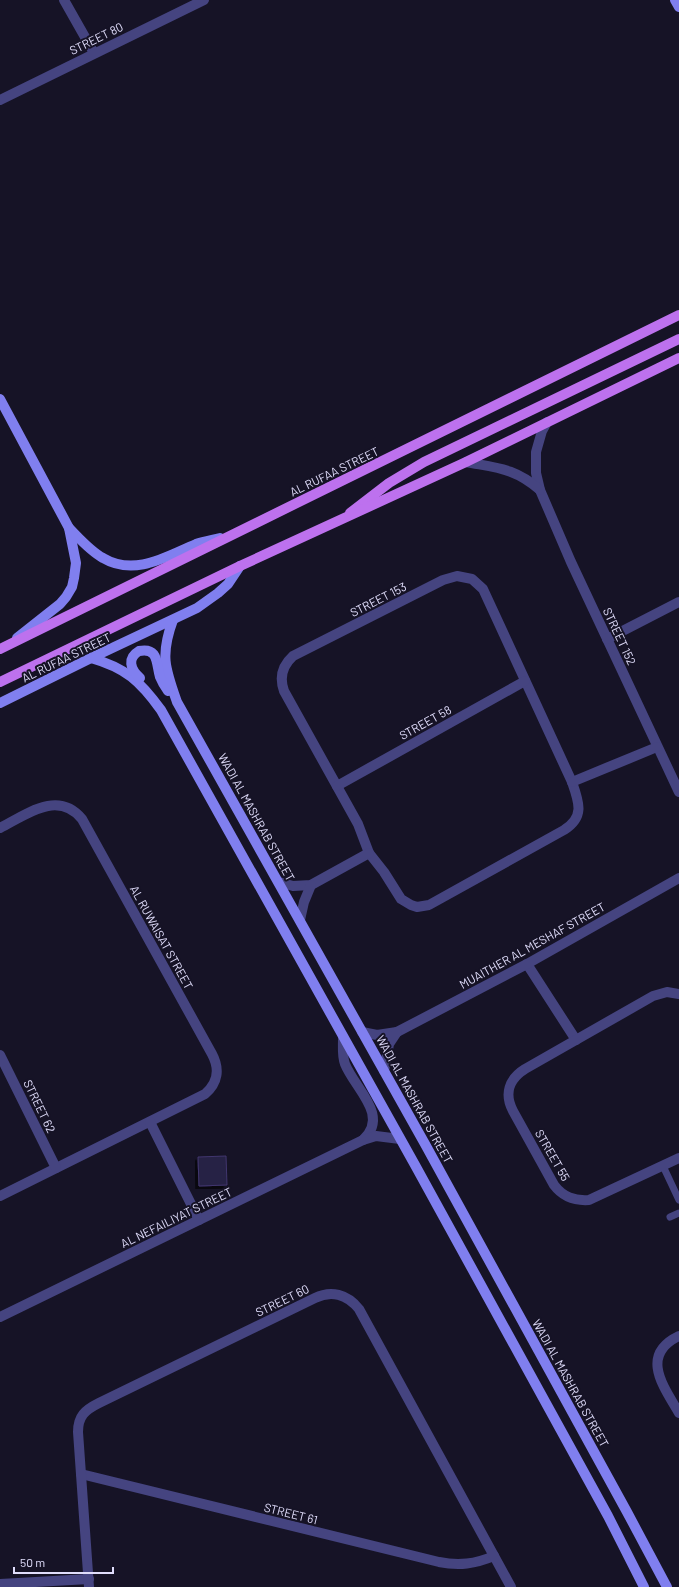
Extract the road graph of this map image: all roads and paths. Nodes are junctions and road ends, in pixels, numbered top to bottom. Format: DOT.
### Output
graph roads {
  1 [pos="64,0"];
  2 [pos="204,0"];
  3 [pos="675,0"];
  4 [pos="679,7"];
  5 [pos="94,53"];
  6 [pos="0,100"];
  7 [pos="679,315"];
  8 [pos="679,340"];
  9 [pos="679,358"];
  10 [pos="0,399"];
  11 [pos="547,422"];
  12 [pos="466,462"];
  13 [pos="540,490"];
  14 [pos="341,521"];
  15 [pos="68,528"];
  16 [pos="234,534"];
  17 [pos="240,566"];
  18 [pos="679,602"];
  19 [pos="173,620"];
  20 [pos="607,639"];
  21 [pos="4,647"];
  22 [pos="91,658"];
  23 [pos="525,681"];
  24 [pos="0,682"];
  25 [pos="177,702"];
  26 [pos="0,703"];
  27 [pos="161,710"];
  28 [pos="657,747"];
  29 [pos="572,782"];
  30 [pos="336,786"];
  31 [pos="679,792"];
  32 [pos="0,828"];
  33 [pos="369,853"];
  34 [pos="679,878"];
  35 [pos="279,882"];
  36 [pos="311,885"];
  37 [pos="300,920"];
  38 [pos="527,964"];
  39 [pos="679,994"];
  40 [pos="362,1032"];
  41 [pos="397,1032"];
  42 [pos="344,1039"];
  43 [pos="576,1040"];
  44 [pos="0,1055"];
  45 [pos="384,1071"];
  46 [pos="150,1122"];
  47 [pos="400,1139"];
  48 [pos="363,1140"];
  49 [pos="679,1158"];
  50 [pos="662,1166"];
  51 [pos="56,1168"];
  52 [pos="0,1196"];
  53 [pos="679,1200"];
  54 [pos="679,1213"];
  55 [pos="670,1217"];
  56 [pos="198,1220"];
  57 [pos="0,1317"];
  58 [pos="679,1336"];
  59 [pos="679,1413"];
  60 [pos="81,1474"];
  61 [pos="494,1556"];
  62 [pos="89,1583"];
  63 [pos="0,1584"];
  64 [pos="511,1587"];
  65 [pos="644,1587"];
  66 [pos="667,1587"];
  1 -- 5 [label="street"];
  2 -- 5 [label="street, STREET 80"];
  3 -- 4 [label="street"];
  5 -- 6 [label="street, STREET 80"];
  7 -- 16 [label="main road, AL RUFAA STREET"];
  8 -- 14 [label="main road"];
  9 -- 11 [label="main road, AL RUFAA STREET"];
  10 -- 15 [label="street"];
  11 -- 12 [label="main road, AL RUFAA STREET"];
  11 -- 13 [label="street, STREET 152"];
  12 -- 13 [label="street, STREET 152"];
  12 -- 14 [label="main road, AL RUFAA STREET"];
  13 -- 20 [label="street, STREET 152"];
  14 -- 17 [label="main road, AL RUFAA STREET"];
  15 -- 16 [label="street"];
  15 -- 21 [label="street"];
  16 -- 21 [label="main road, AL RUFAA STREET"];
  17 -- 19 [label="street, AL RUFAA STREET"];
  17 -- 24 [label="main road, AL RUFAA STREET"];
  18 -- 20 [label="street"];
  19 -- 22 [label="street, AL RUFAA STREET"];
  19 -- 25 [label="street, WADI AL MASHRAB STREET"];
  20 -- 28 [label="street, STREET 152"];
  22 -- 26 [label="street, AL RUFAA STREET"];
  22 -- 27 [label="street"];
  23 -- 29 [label="street, STREET 153"];
  23 -- 30 [label="street, STREET 58"];
  23 -- 30 [label="street, STREET 153"];
  25 -- 27 [label="street"];
  25 -- 35 [label="street, WADI AL MASHRAB STREET"];
  27 -- 42 [label="street"];
  28 -- 29 [label="street"];
  28 -- 31 [label="street, STREET 152"];
  29 -- 33 [label="street, STREET 153"];
  30 -- 33 [label="street, STREET 153"];
  32 -- 46 [label="street, AL RUWAISAT STREET"];
  33 -- 36 [label="street"];
  34 -- 38 [label="street, MUAITHER AL MESHAF STREET"];
  35 -- 36 [label="street"];
  35 -- 37 [label="street, WADI AL MASHRAB STREET"];
  36 -- 37 [label="street"];
  37 -- 40 [label="street, WADI AL MASHRAB STREET"];
  38 -- 41 [label="street, MUAITHER AL MESHAF STREET"];
  38 -- 43 [label="street"];
  39 -- 43 [label="street, STREET 55"];
  40 -- 41 [label="street, MUAITHER AL MESHAF STREET"];
  40 -- 45 [label="street, WADI AL MASHRAB STREET"];
  41 -- 45 [label="street"];
  42 -- 47 [label="street"];
  42 -- 48 [label="street"];
  43 -- 50 [label="street, STREET 55"];
  44 -- 51 [label="street, STREET 62"];
  45 -- 66 [label="street, WADI AL MASHRAB STREET"];
  46 -- 51 [label="street, AL RUWAISAT STREET"];
  46 -- 56 [label="street"];
  47 -- 48 [label="street, AL NEFAILIYAT STREET"];
  47 -- 65 [label="street"];
  48 -- 56 [label="street, AL NEFAILIYAT STREET"];
  49 -- 50 [label="street, STREET 55"];
  50 -- 53 [label="lane"];
  51 -- 52 [label="street, AL RUWAISAT STREET"];
  54 -- 55 [label="lane"];
  56 -- 57 [label="street, AL NEFAILIYAT STREET"];
  58 -- 59 [label="street"];
  60 -- 61 [label="street, STREET 61"];
  60 -- 61 [label="street, STREET 60"];
  60 -- 62 [label="street, STREET 60"];
  61 -- 64 [label="street, STREET 60"];
  62 -- 63 [label="street, STREET 60"];
}
